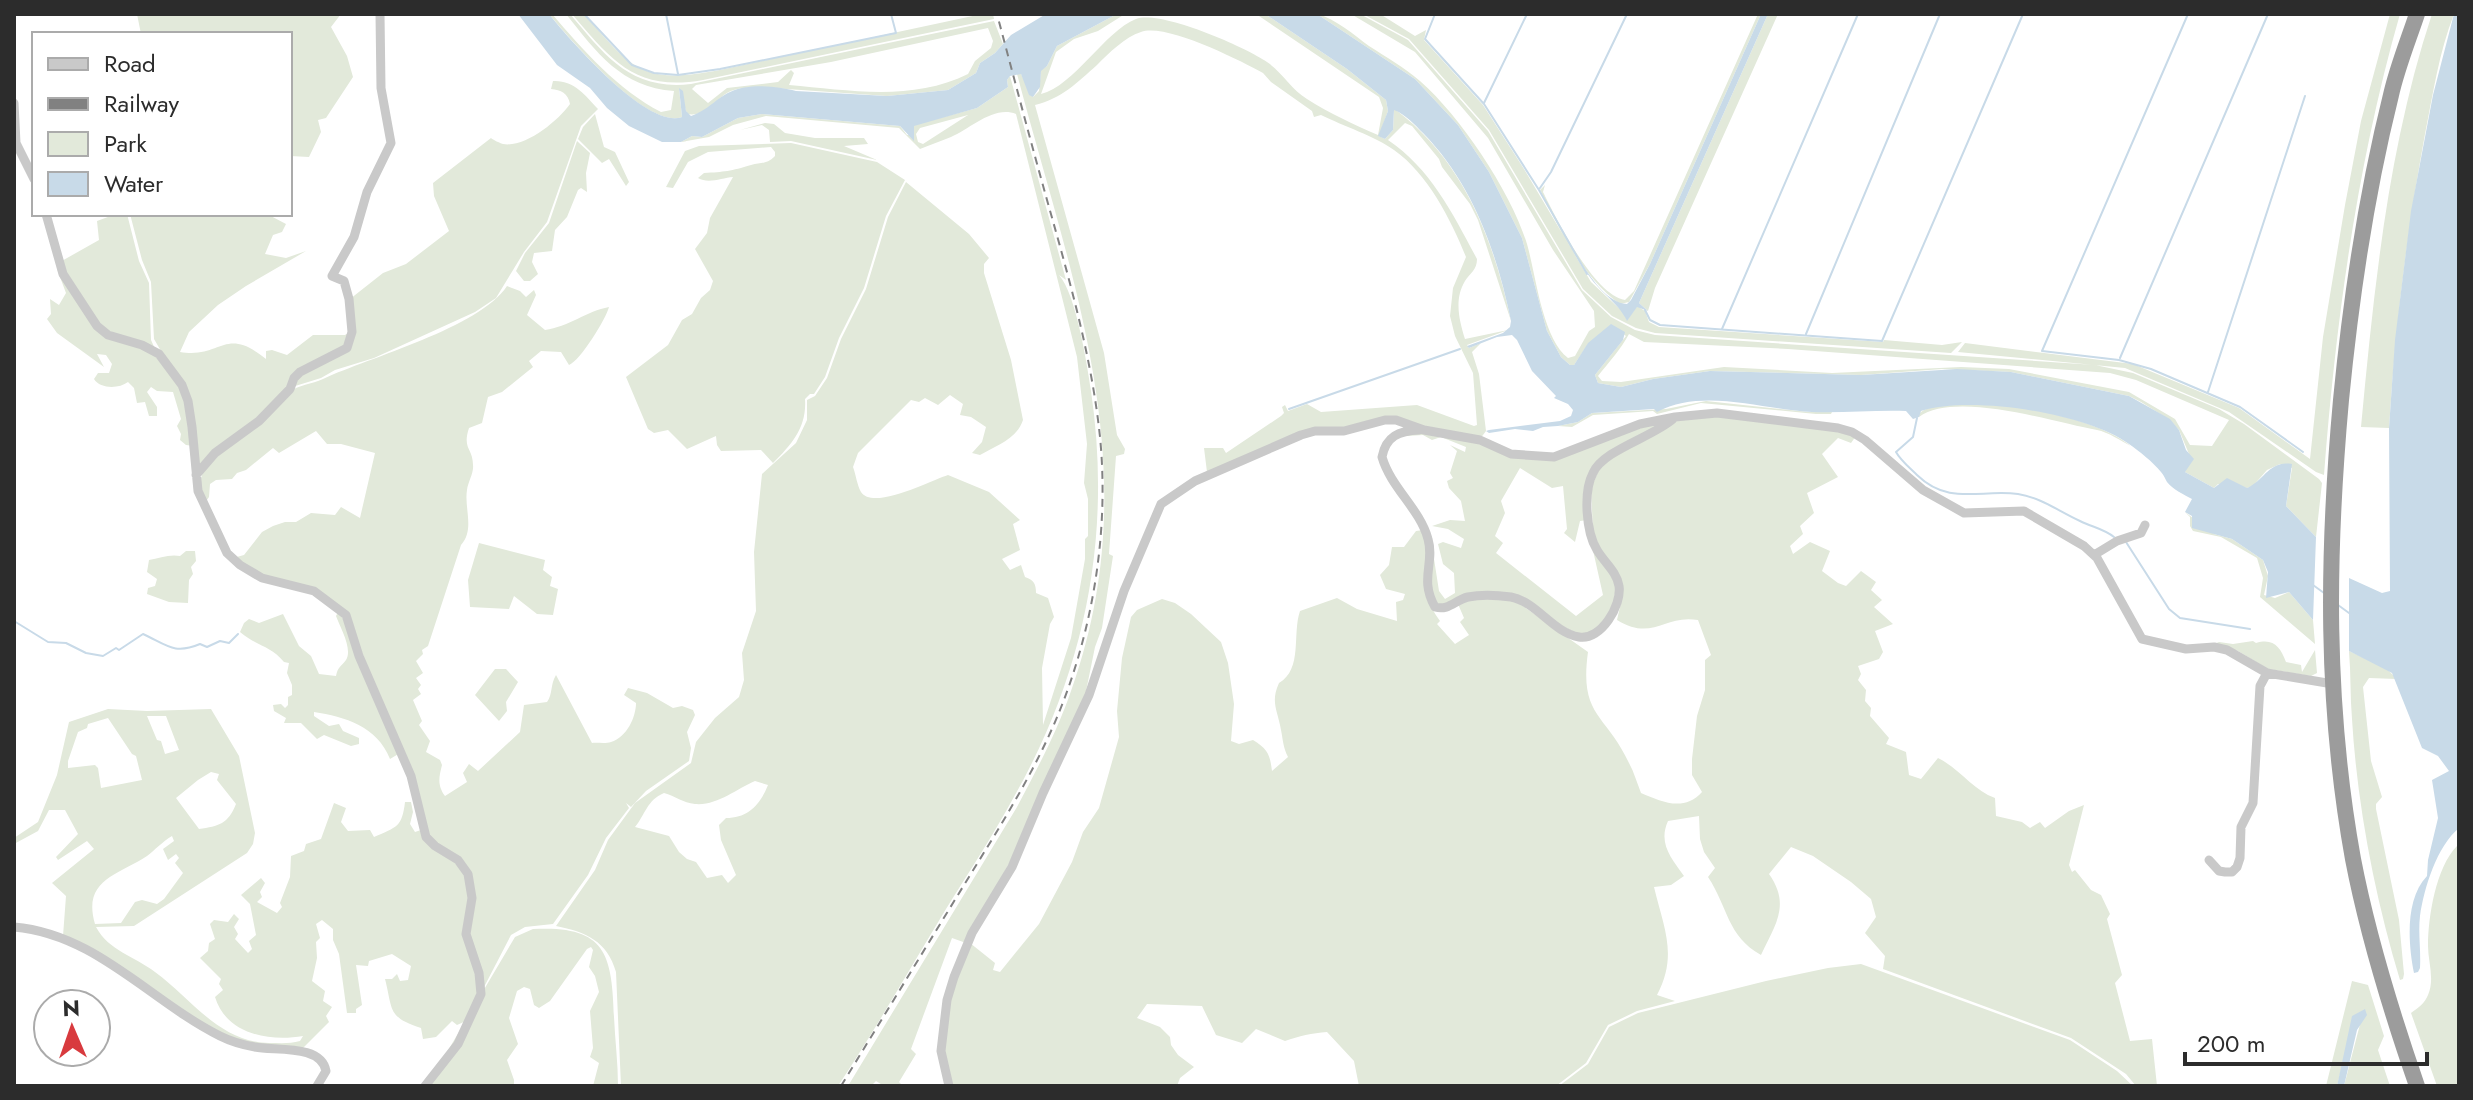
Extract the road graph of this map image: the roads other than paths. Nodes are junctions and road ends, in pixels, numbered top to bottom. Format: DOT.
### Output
graph roads {
  1 [pos="380,14"];
  2 [pos="2417,14"];
  3 [pos="14,103"];
  4 [pos="32,175"];
  5 [pos="47,216"];
  6 [pos="1675,417"];
  7 [pos="1424,430"];
  8 [pos="196,476"];
  9 [pos="2145,525"];
  10 [pos="2094,555"];
  11 [pos="2267,673"];
  12 [pos="2332,676"];
  13 [pos="2209,860"];
  14 [pos="14,927"];
  15 [pos="317,1086"];
  16 [pos="425,1086"];
  17 [pos="949,1086"];
  18 [pos="2417,1086"];
  1 -- 8 [label="street"];
  2 -- 12 [label="highway"];
  3 -- 4 [label="street"];
  5 -- 8 [label="street"];
  6 -- 7 [label="street"];
  6 -- 7 [label="street"];
  6 -- 10 [label="street"];
  7 -- 17 [label="street"];
  8 -- 16 [label="street"];
  9 -- 10 [label="street"];
  10 -- 11 [label="street"];
  11 -- 12 [label="street"];
  11 -- 13 [label="street"];
  12 -- 18 [label="highway"];
  14 -- 15 [label="street"];
}
